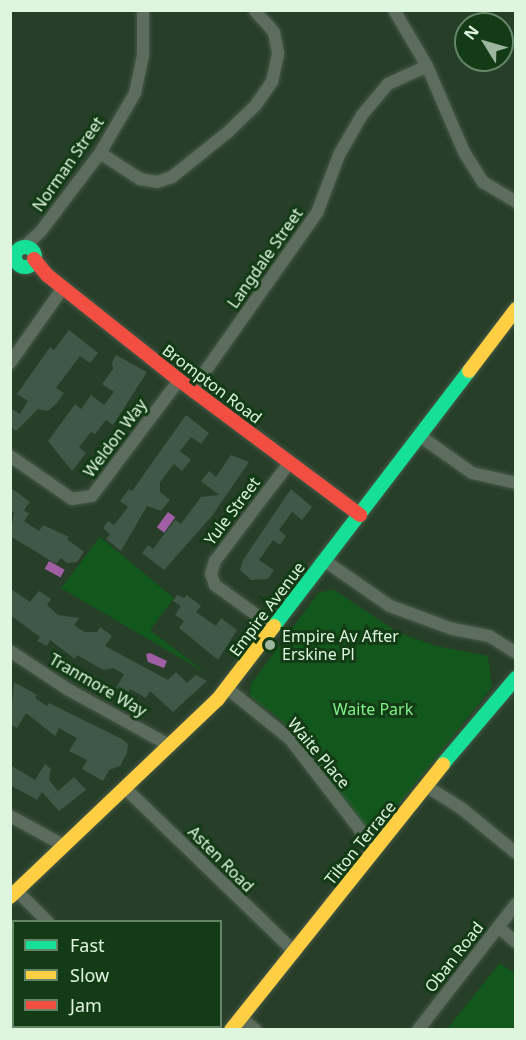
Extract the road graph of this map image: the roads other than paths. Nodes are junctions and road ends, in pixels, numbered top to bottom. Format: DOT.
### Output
graph roads {
  1 [pos="143,10"];
  2 [pos="255,10"];
  3 [pos="394,10"];
  4 [pos="427,66"];
  5 [pos="100,153"];
  6 [pos="516,202"];
  7 [pos="22,253"];
  8 [pos="63,288"];
  9 [pos="516,309"];
  10 [pos="10,363"];
  11 [pos="178,380"];
  12 [pos="192,390"];
  13 [pos="420,436"];
  14 [pos="10,456"];
  15 [pos="290,462"];
  16 [pos="516,483"];
  17 [pos="360,515"];
  18 [pos="325,561"];
  19 [pos="273,627"];
  20 [pos="10,651"];
  21 [pos="516,653"];
  22 [pos="516,678"];
  23 [pos="228,688"];
  24 [pos="171,746"];
  25 [pos="430,781"];
  26 [pos="125,788"];
  27 [pos="10,816"];
  28 [pos="63,845"];
  29 [pos="516,845"];
  30 [pos="375,849"];
  31 [pos="516,853"];
  32 [pos="14,894"];
  33 [pos="516,904"];
  34 [pos="47,920"];
  35 [pos="498,927"];
  36 [pos="516,942"];
  37 [pos="295,952"];
  38 [pos="241,1018"];
  39 [pos="231,1029"];
  40 [pos="256,1029"];
  41 [pos="418,1029"];
  1 -- 5 [label="street, Norman Street"];
  2 -- 5 [label="street"];
  3 -- 4 [label="street"];
  4 -- 6 [label="street"];
  4 -- 12 [label="street, Langdale Street"];
  5 -- 7 [label="street, Norman Street"];
  7 -- 8 [label="street, Brompton Road"];
  8 -- 10 [label="street"];
  8 -- 11 [label="street, Brompton Road"];
  9 -- 13 [label="street, Empire Avenue"];
  11 -- 12 [label="street, Brompton Road"];
  11 -- 14 [label="street, Weldon Way"];
  12 -- 15 [label="street, Brompton Road"];
  13 -- 16 [label="street"];
  13 -- 17 [label="street, Empire Avenue"];
  15 -- 17 [label="street, Brompton Road"];
  15 -- 19 [label="street, Yule Street"];
  17 -- 18 [label="street, Empire Avenue"];
  18 -- 19 [label="street, Empire Avenue"];
  18 -- 21 [label="street"];
  19 -- 23 [label="street, Empire Avenue"];
  20 -- 24 [label="street, Tranmore Way"];
  22 -- 25 [label="street, Tilton Terrace"];
  23 -- 24 [label="street, Empire Avenue"];
  23 -- 30 [label="street, Waite Place"];
  24 -- 26 [label="street, Empire Avenue"];
  25 -- 29 [label="street"];
  25 -- 30 [label="street, Tilton Terrace"];
  25 -- 31 [label="street"];
  26 -- 28 [label="street, Empire Avenue"];
  26 -- 37 [label="street, Asten Road"];
  27 -- 28 [label="street"];
  28 -- 32 [label="street, Empire Avenue"];
  30 -- 37 [label="street, Tilton Terrace"];
  32 -- 34 [label="street"];
  33 -- 35 [label="street, Oban Road"];
  35 -- 36 [label="street"];
  35 -- 41 [label="street, Oban Road"];
  37 -- 38 [label="street, Tilton Terrace"];
  38 -- 39 [label="street, Tilton Terrace"];
  38 -- 40 [label="street"];
}
